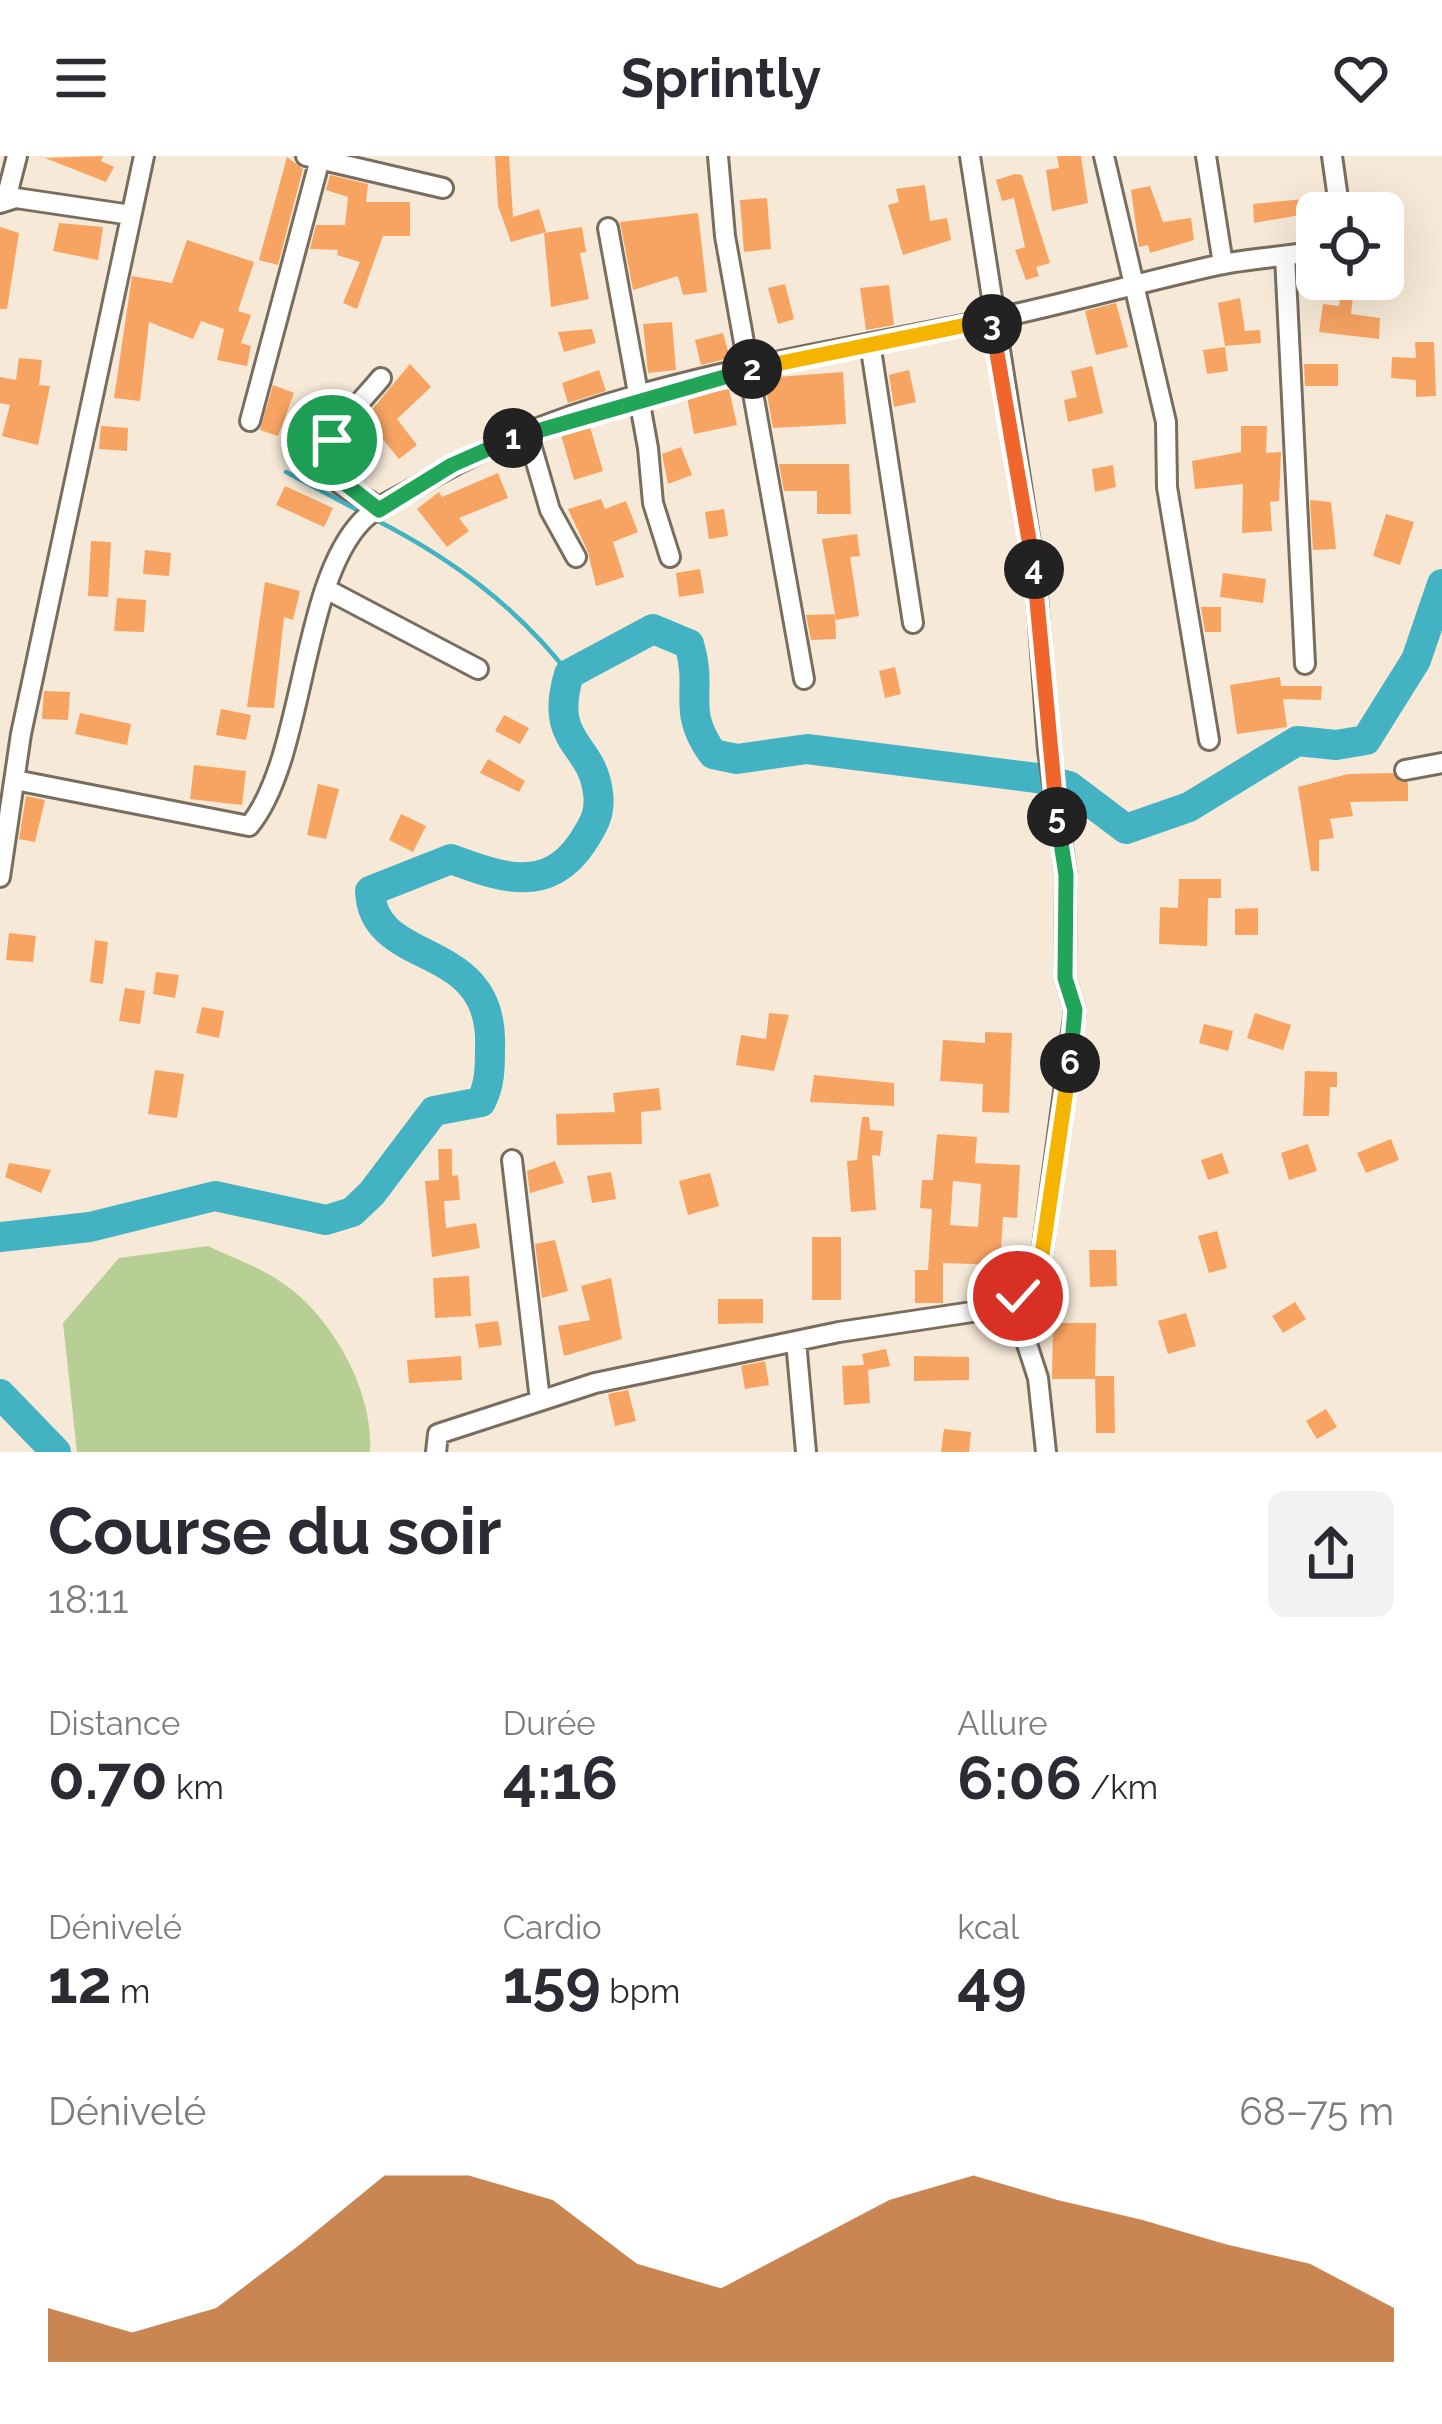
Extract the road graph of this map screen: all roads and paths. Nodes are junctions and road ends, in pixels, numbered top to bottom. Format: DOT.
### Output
graph roads {
  1 [pos="17,156"];
  2 [pos="144,156"];
  3 [pos="718,156"];
  4 [pos="970,156"];
  5 [pos="1104,156"];
  6 [pos="1205,156"];
  7 [pos="1332,156"];
  8 [pos="313,158"];
  9 [pos="443,188"];
  10 [pos="1337,192"];
  11 [pos="2,200"];
  12 [pos="131,215"];
  13 [pos="608,228"];
  14 [pos="1296,254"];
  15 [pos="1286,256"];
  16 [pos="1222,264"];
  17 [pos="1133,286"];
  18 [pos="991,320"];
  19 [pos="870,343"];
  20 [pos="748,370"];
  21 [pos="381,378"];
  22 [pos="638,399"];
  23 [pos="250,421"];
  24 [pos="527,431"];
  25 [pos="379,510"];
  26 [pos="670,556"];
  27 [pos="576,557"];
  28 [pos="328,590"];
  29 [pos="913,623"];
  30 [pos="1305,664"];
  31 [pos="478,668"];
  32 [pos="804,679"];
  33 [pos="1209,740"];
  34 [pos="1442,763"];
  35 [pos="1405,770"];
  36 [pos="15,780"];
  37 [pos="0,877"];
  38 [pos="512,1160"];
  39 [pos="1012,1301"];
  40 [pos="796,1341"];
  41 [pos="540,1400"];
  42 [pos="436,1452"];
  43 [pos="806,1452"];
  44 [pos="1046,1452"];
  1 -- 11 [label="street"];
  2 -- 12 [label="street"];
  3 -- 20 [label="street"];
  4 -- 18 [label="street"];
  5 -- 17 [label="street"];
  6 -- 16 [label="street"];
  7 -- 10 [label="street"];
  8 -- 9 [label="street"];
  8 -- 23 [label="street"];
  11 -- 12 [label="street"];
  12 -- 36 [label="street"];
  13 -- 22 [label="street"];
  14 -- 15 [label="street"];
  15 -- 16 [label="street"];
  15 -- 30 [label="street"];
  16 -- 17 [label="street"];
  17 -- 18 [label="street"];
  17 -- 33 [label="street"];
  18 -- 19 [label="street"];
  18 -- 39 [label="street"];
  19 -- 20 [label="street"];
  19 -- 29 [label="street"];
  20 -- 22 [label="street"];
  20 -- 32 [label="street"];
  21 -- 25 [label="street"];
  22 -- 24 [label="street"];
  22 -- 26 [label="street"];
  24 -- 25 [label="street"];
  24 -- 27 [label="street"];
  25 -- 28 [label="street"];
  28 -- 31 [label="street"];
  28 -- 36 [label="street"];
  34 -- 35 [label="street"];
  36 -- 37 [label="street"];
  38 -- 41 [label="street"];
  39 -- 40 [label="street"];
  39 -- 44 [label="street"];
  40 -- 41 [label="street"];
  40 -- 43 [label="street"];
  41 -- 42 [label="street"];
}
